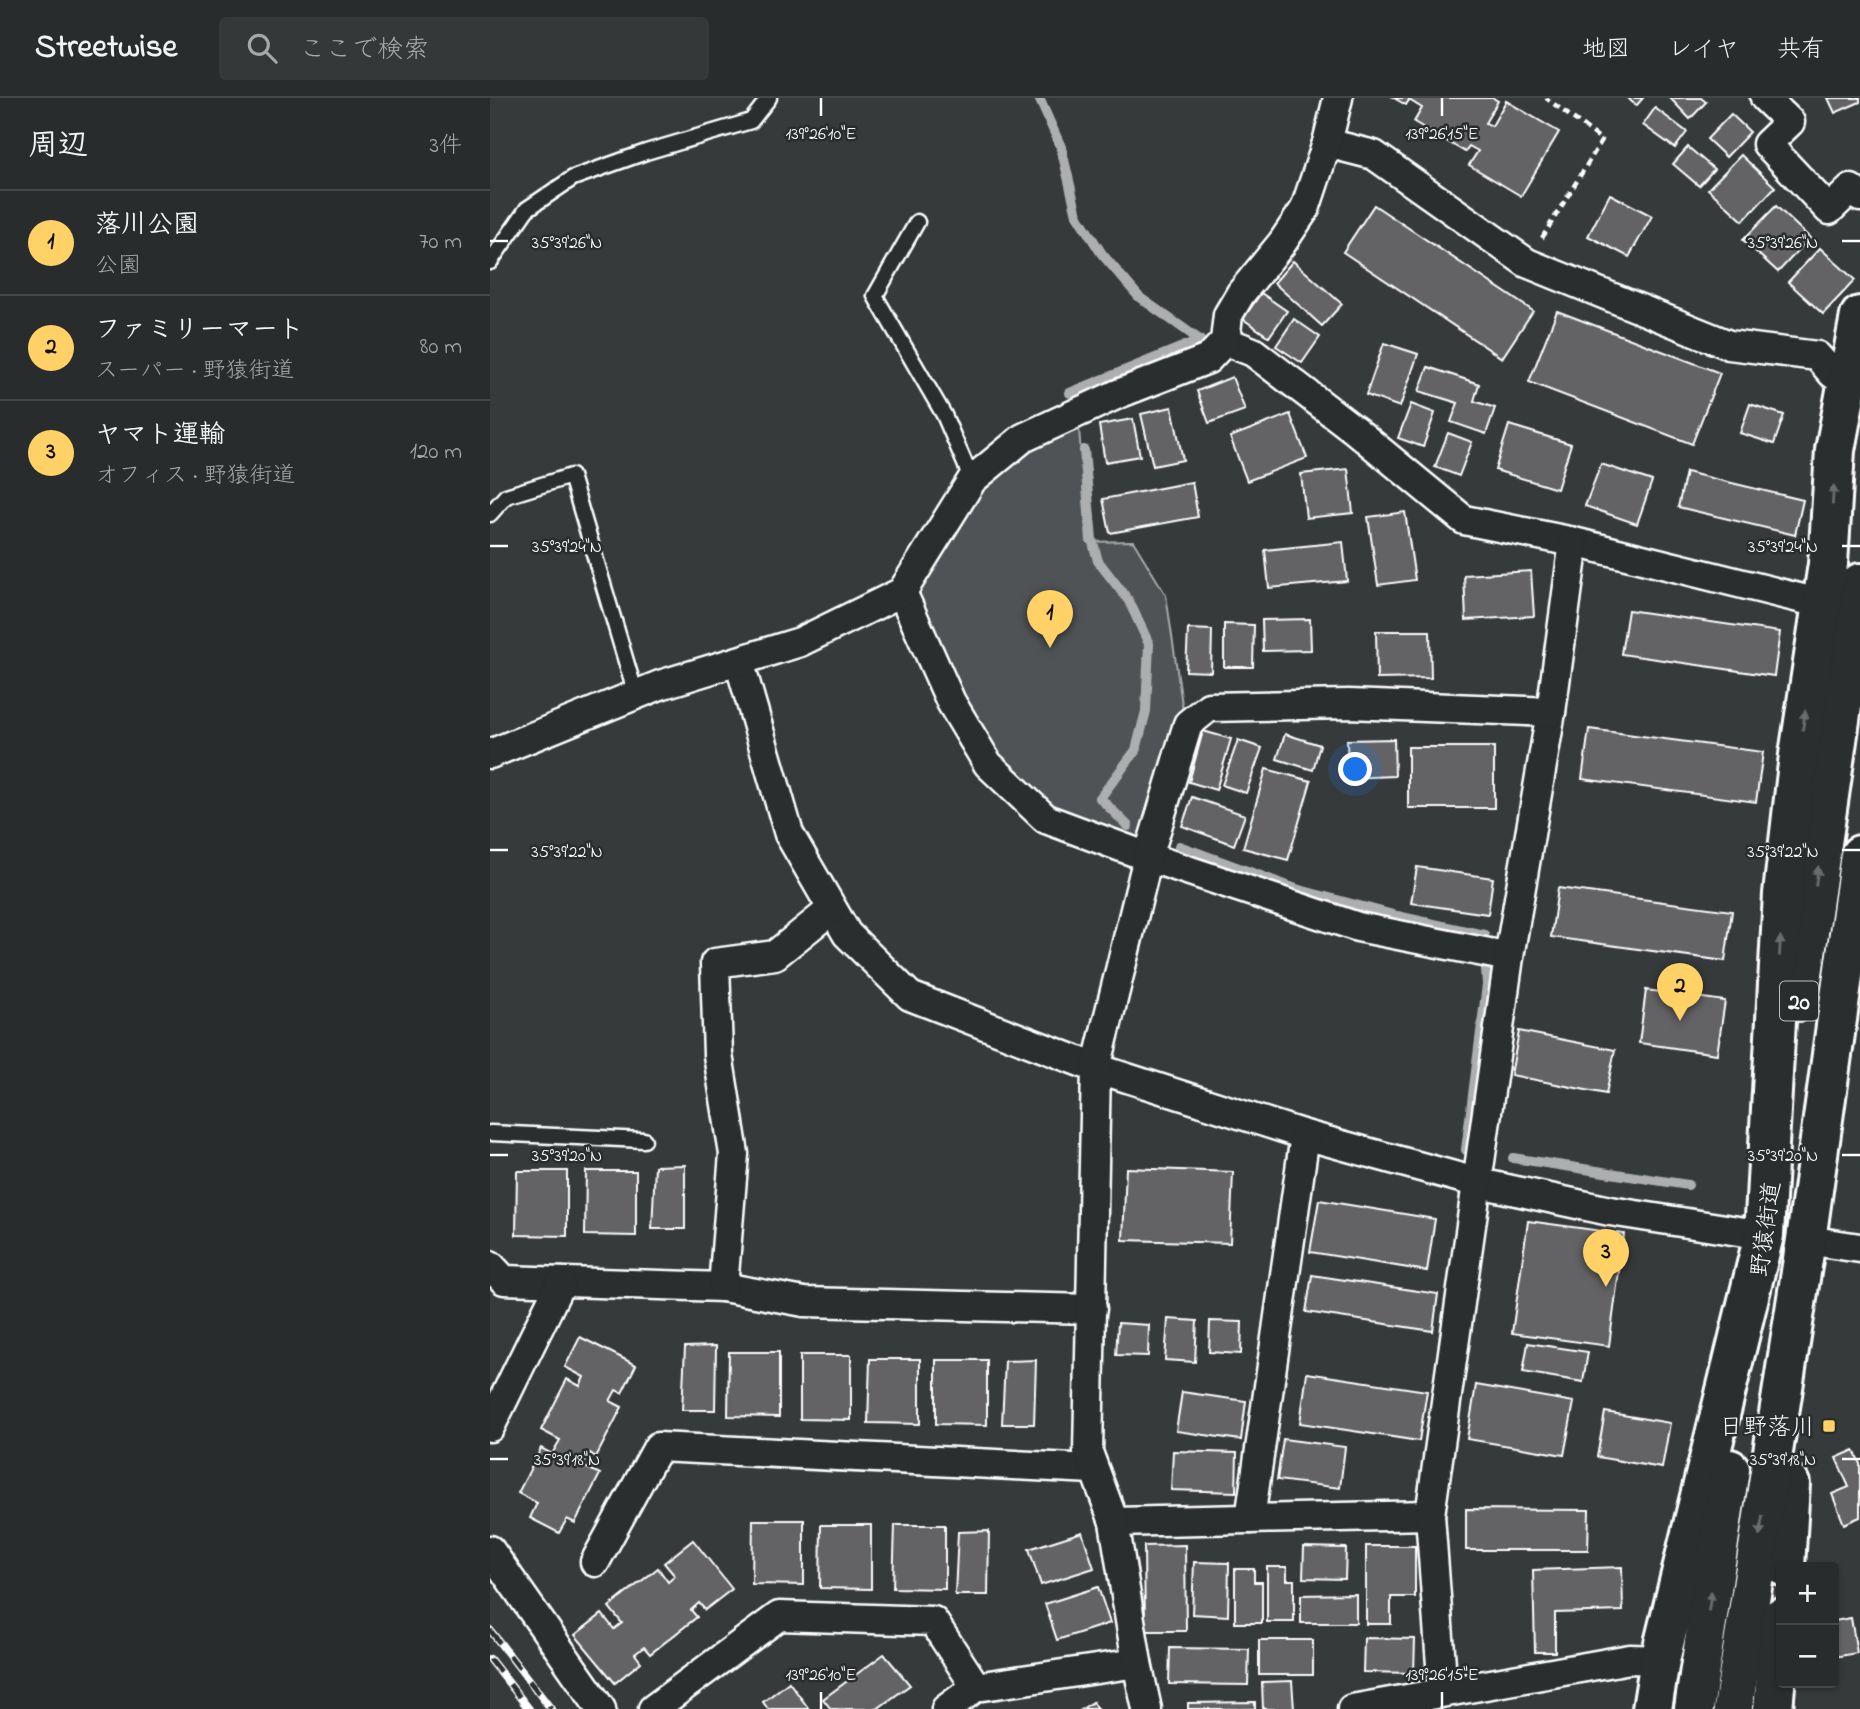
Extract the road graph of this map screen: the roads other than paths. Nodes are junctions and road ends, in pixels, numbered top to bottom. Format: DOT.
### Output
graph roads {
  1 [pos="769,98"];
  2 [pos="1338,98"];
  3 [pos="1765,98"];
  4 [pos="1327,143"];
  5 [pos="1860,197"];
  6 [pos="917,222"];
  7 [pos="490,262"];
  8 [pos="1860,316"];
  9 [pos="1225,341"];
  10 [pos="1848,377"];
  11 [pos="972,480"];
  12 [pos="490,514"];
  13 [pos="1574,542"];
  14 [pos="1860,583"];
  15 [pos="902,592"];
  16 [pos="1823,604"];
  17 [pos="739,661"];
  18 [pos="636,695"];
  19 [pos="1550,712"];
  20 [pos="490,754"];
  21 [pos="1860,855"];
  22 [pos="1147,857"];
  23 [pos="832,909"];
  24 [pos="1505,957"];
  25 [pos="1860,1010"];
  26 [pos="1096,1068"];
  27 [pos="490,1133"];
  28 [pos="1305,1135"];
  29 [pos="644,1140"];
  30 [pos="1479,1183"];
  31 [pos="1764,1235"];
  32 [pos="1805,1240"];
  33 [pos="1860,1248"];
  34 [pos="490,1265"];
  35 [pos="561,1282"];
  36 [pos="723,1287"];
  37 [pos="1092,1309"];
  38 [pos="490,1427"];
  39 [pos="1093,1469"];
  40 [pos="1430,1515"];
  41 [pos="1250,1519"];
  42 [pos="1114,1522"];
  43 [pos="490,1550"];
  44 [pos="595,1562"];
  45 [pos="1785,1562"];
  46 [pos="1780,1625"];
  47 [pos="1660,1660"];
  48 [pos="1137,1663"];
  49 [pos="976,1687"];
  50 [pos="1443,1692"];
  51 [pos="601,1709"];
  52 [pos="653,1709"];
  53 [pos="946,1709"];
  54 [pos="1147,1709"];
  55 [pos="1352,1709"];
  56 [pos="1652,1709"];
  57 [pos="1694,1709"];
  58 [pos="1733,1709"];
  59 [pos="1773,1709"];
  1 -- 7 [label="lane"];
  2 -- 4 [label="street"];
  3 -- 5 [label="street"];
  4 -- 9 [label="street"];
  4 -- 10 [label="street"];
  6 -- 11 [label="lane"];
  8 -- 10 [label="main road"];
  9 -- 11 [label="street"];
  9 -- 13 [label="street"];
  16 -- 10 [label="main road, one-way"];
  11 -- 15 [label="street"];
  12 -- 18 [label="lane"];
  13 -- 16 [label="street"];
  13 -- 19 [label="street"];
  31 -- 14 [label="main road, 野猿街道 / 20, one-way"];
  15 -- 17 [label="street"];
  15 -- 22 [label="street"];
  31 -- 16 [label="main road, one-way"];
  17 -- 18 [label="street"];
  17 -- 23 [label="street"];
  18 -- 20 [label="street"];
  19 -- 22 [label="street"];
  19 -- 24 [label="street"];
  21 -- 32 [label="main road, 野猿街道 / 20"];
  22 -- 24 [label="street"];
  22 -- 26 [label="street"];
  23 -- 26 [label="street"];
  23 -- 36 [label="street"];
  24 -- 30 [label="street"];
  25 -- 32 [label="main road"];
  26 -- 28 [label="street"];
  26 -- 37 [label="street"];
  27 -- 29 [label="lane"];
  28 -- 30 [label="street"];
  28 -- 41 [label="street"];
  30 -- 31 [label="street"];
  30 -- 40 [label="street"];
  31 -- 47 [label="main road, 20"];
  57 -- 31 [label="main road, 野猿街道 / 20, one-way"];
  32 -- 33 [label="street"];
  32 -- 45 [label="main road, 20"];
  32 -- 58 [label="main road, 野猿街道 / 20, one-way"];
  34 -- 35 [label="street"];
  35 -- 36 [label="street"];
  35 -- 38 [label="street"];
  36 -- 37 [label="street"];
  37 -- 39 [label="street"];
  39 -- 42 [label="street"];
  39 -- 44 [label="street"];
  40 -- 41 [label="street"];
  40 -- 50 [label="street"];
  41 -- 42 [label="street"];
  42 -- 48 [label="street"];
  43 -- 51 [label="street"];
  46 -- 59 [label="main road"];
  47 -- 50 [label="street"];
  47 -- 56 [label="main road, 20"];
  48 -- 49 [label="street"];
  48 -- 54 [label="street"];
  49 -- 52 [label="street"];
  49 -- 53 [label="street"];
  50 -- 55 [label="street"];
}
